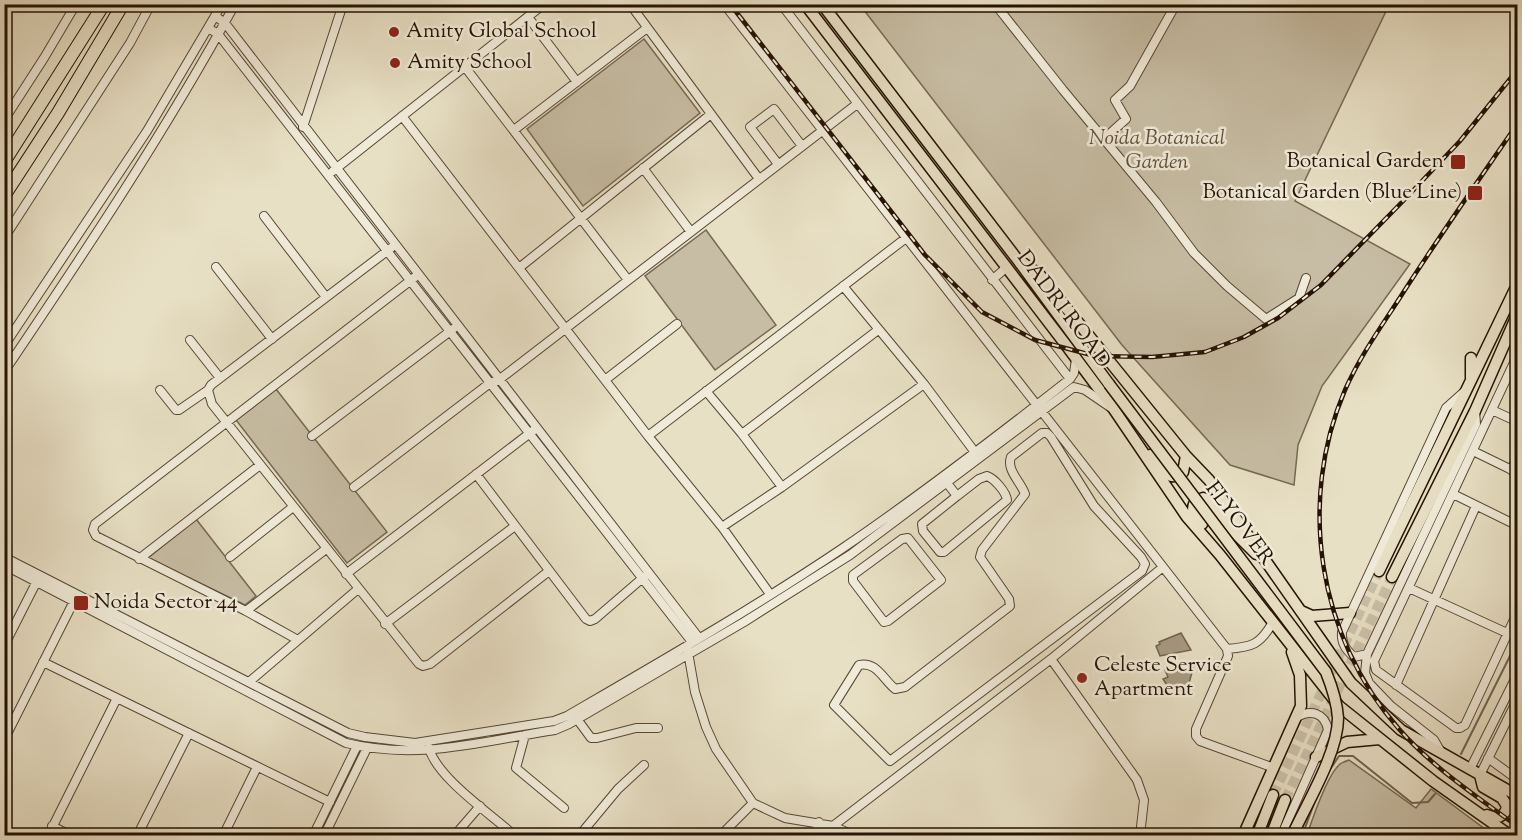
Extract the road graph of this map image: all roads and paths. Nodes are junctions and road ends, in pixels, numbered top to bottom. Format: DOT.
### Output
graph roads {
  1 [pos="11,4"];
  2 [pos="76,4"];
  3 [pos="104,4"];
  4 [pos="123,4"];
  5 [pos="151,4"];
  6 [pos="222,4"];
  7 [pos="235,4"];
  8 [pos="343,4"];
  9 [pos="544,4"];
  10 [pos="630,4"];
  11 [pos="724,4"];
  12 [pos="781,4"];
  13 [pos="805,4"];
  14 [pos="822,4"];
  15 [pos="995,4"];
  16 [pos="1176,4"];
  17 [pos="4,16"];
  18 [pos="215,16"];
  19 [pos="528,17"];
  20 [pos="225,23"];
  21 [pos="208,28"];
  22 [pos="647,28"];
  23 [pos="218,34"];
  24 [pos="465,67"];
  25 [pos="577,82"];
  26 [pos="857,104"];
  27 [pos="711,114"];
  28 [pos="402,116"];
  29 [pos="4,120"];
  30 [pos="304,125"];
  31 [pos="514,130"];
  32 [pos="822,130"];
  33 [pos="299,138"];
  34 [pos="1104,139"];
  35 [pos="802,146"];
  36 [pos="4,162"];
  37 [pos="778,164"];
  38 [pos="337,168"];
  39 [pos="643,168"];
  40 [pos="328,175"];
  41 [pos="759,179"];
  42 [pos="4,196"];
  43 [pos="264,216"];
  44 [pos="581,218"];
  45 [pos="691,232"];
  46 [pos="4,238"];
  47 [pos="906,238"];
  48 [pos="396,244"];
  49 [pos="388,251"];
  50 [pos="1017,259"];
  51 [pos="216,267"];
  52 [pos="1007,267"];
  53 [pos="519,268"];
  54 [pos="419,274"];
  55 [pos="1306,278"];
  56 [pos="411,280"];
  57 [pos="628,280"];
  58 [pos="992,280"];
  59 [pos="1518,282"];
  60 [pos="843,286"];
  61 [pos="326,297"];
  62 [pos="1518,313"];
  63 [pos="677,324"];
  64 [pos="458,325"];
  65 [pos="565,328"];
  66 [pos="878,330"];
  67 [pos="450,331"];
  68 [pos="272,339"];
  69 [pos="190,340"];
  70 [pos="4,346"];
  71 [pos="1517,357"];
  72 [pos="1471,358"];
  73 [pos="1076,359"];
  74 [pos="4,372"];
  75 [pos="220,378"];
  76 [pos="500,379"];
  77 [pos="1070,379"];
  78 [pos="605,380"];
  79 [pos="490,383"];
  80 [pos="924,384"];
  81 [pos="1469,385"];
  82 [pos="160,390"];
  83 [pos="208,390"];
  84 [pos="706,391"];
  85 [pos="1039,408"];
  86 [pos="1113,408"];
  87 [pos="1492,410"];
  88 [pos="1475,411"];
  89 [pos="1518,422"];
  90 [pos="227,423"];
  91 [pos="534,430"];
  92 [pos="742,434"];
  93 [pos="312,436"];
  94 [pos="648,436"];
  95 [pos="1137,447"];
  96 [pos="1473,451"];
  97 [pos="977,455"];
  98 [pos="1186,456"];
  99 [pos="1518,456"];
  100 [pos="260,465"];
  101 [pos="1514,471"];
  102 [pos="476,474"];
  103 [pos="947,483"];
  104 [pos="354,487"];
  105 [pos="782,487"];
  106 [pos="1107,495"];
  107 [pos="1453,495"];
  108 [pos="957,496"];
  109 [pos="1094,506"];
  110 [pos="1116,506"];
  111 [pos="1476,506"];
  112 [pos="293,507"];
  113 [pos="1104,518"];
  114 [pos="892,524"];
  115 [pos="515,526"];
  116 [pos="1518,526"];
  117 [pos="722,527"];
  118 [pos="902,538"];
  119 [pos="326,549"];
  120 [pos="1220,555"];
  121 [pos="4,557"];
  122 [pos="230,557"];
  123 [pos="140,559"];
  124 [pos="4,565"];
  125 [pos="1163,567"];
  126 [pos="1271,569"];
  127 [pos="549,571"];
  128 [pos="1379,571"];
  129 [pos="650,572"];
  130 [pos="346,574"];
  131 [pos="1392,577"];
  132 [pos="38,578"];
  133 [pos="642,578"];
  134 [pos="1409,588"];
  135 [pos="358,589"];
  136 [pos="770,594"];
  137 [pos="1434,599"];
  138 [pos="74,601"];
  139 [pos="246,611"];
  140 [pos="1300,611"];
  141 [pos="1518,611"];
  142 [pos="1350,614"];
  143 [pos="1273,622"];
  144 [pos="385,624"];
  145 [pos="1507,633"];
  146 [pos="298,640"];
  147 [pos="1287,641"];
  148 [pos="692,645"];
  149 [pos="4,646"];
  150 [pos="1227,649"];
  151 [pos="1367,654"];
  152 [pos="1051,659"];
  153 [pos="43,662"];
  154 [pos="1518,673"];
  155 [pos="249,682"];
  156 [pos="1396,685"];
  157 [pos="117,698"];
  158 [pos="1518,698"];
  159 [pos="1297,717"];
  160 [pos="577,719"];
  161 [pos="657,728"];
  162 [pos="189,733"];
  163 [pos="525,735"];
  164 [pos="1380,739"];
  165 [pos="4,740"];
  166 [pos="357,746"];
  167 [pos="429,746"];
  168 [pos="367,748"];
  169 [pos="1443,754"];
  170 [pos="1316,757"];
  171 [pos="1488,758"];
  172 [pos="644,765"];
  173 [pos="257,767"];
  174 [pos="1274,768"];
  175 [pos="1475,772"];
  176 [pos="1518,780"];
  177 [pos="1273,795"];
  178 [pos="1518,796"];
  179 [pos="1285,800"];
  180 [pos="330,802"];
  181 [pos="753,803"];
  182 [pos="480,806"];
  183 [pos="564,808"];
  184 [pos="1478,810"];
  185 [pos="819,822"];
  186 [pos="52,826"];
  187 [pos="833,826"];
  188 [pos="48,836"];
  189 [pos="72,836"];
  190 [pos="137,836"];
  191 [pos="223,836"];
  192 [pos="313,836"];
  193 [pos="324,836"];
  194 [pos="454,836"];
  195 [pos="515,836"];
  196 [pos="579,836"];
  197 [pos="720,836"];
  198 [pos="815,836"];
  199 [pos="855,836"];
  200 [pos="1140,836"];
  201 [pos="1243,836"];
  202 [pos="1257,836"];
  203 [pos="1271,836"];
  204 [pos="1281,836"];
  205 [pos="1292,836"];
  206 [pos="1511,836"];
  1 -- 17 [label="street"];
  2 -- 29 [label="street"];
  3 -- 36 [label="highway"];
  4 -- 42 [label="highway"];
  5 -- 46 [label="street"];
  6 -- 18 [label="street"];
  7 -- 20 [label="street"];
  8 -- 30 [label="street"];
  9 -- 19 [label="street"];
  10 -- 22 [label="street"];
  11 -- 32 [label="street"];
  12 -- 26 [label="street"];
  13 -- 52 [label="main road, DADRI ROAD"];
  14 -- 50 [label="main road, DADRI ROAD"];
  15 -- 34 [label="street"];
  16 -- 34 [label="street"];
  18 -- 20 [label="street"];
  18 -- 21 [label="street"];
  19 -- 24 [label="street"];
  19 -- 25 [label="street"];
  20 -- 23 [label="street"];
  20 -- 30 [label="street"];
  21 -- 23 [label="street"];
  21 -- 70 [label="street"];
  22 -- 25 [label="street"];
  22 -- 27 [label="street"];
  23 -- 33 [label="street"];
  23 -- 74 [label="street"];
  24 -- 28 [label="street"];
  24 -- 31 [label="street"];
  25 -- 31 [label="street"];
  26 -- 32 [label="street"];
  26 -- 58 [label="street"];
  27 -- 39 [label="street"];
  27 -- 41 [label="street"];
  28 -- 38 [label="street"];
  28 -- 53 [label="street"];
  30 -- 33 [label="street"];
  30 -- 38 [label="street"];
  31 -- 44 [label="street"];
  32 -- 35 [label="street"];
  32 -- 47 [label="street"];
  33 -- 40 [label="street"];
  34 -- 55 [label="street"];
  35 -- 37 [label="street"];
  35 -- 37 [label="street"];
  37 -- 41 [label="street"];
  38 -- 40 [label="street"];
  38 -- 48 [label="street"];
  39 -- 44 [label="street"];
  39 -- 45 [label="street"];
  40 -- 49 [label="street"];
  41 -- 45 [label="street"];
  43 -- 61 [label="street"];
  44 -- 53 [label="street"];
  44 -- 57 [label="street"];
  45 -- 57 [label="street"];
  47 -- 60 [label="street"];
  47 -- 85 [label="street"];
  48 -- 49 [label="street"];
  48 -- 54 [label="street"];
  49 -- 56 [label="street"];
  49 -- 61 [label="street"];
  50 -- 98 [label="main road"];
  50 -- 205 [label="main road, FLYOVER, bridge"];
  51 -- 68 [label="street"];
  52 -- 58 [label="street"];
  52 -- 73 [label="main road, DADRI ROAD"];
  53 -- 65 [label="street"];
  54 -- 56 [label="street"];
  54 -- 64 [label="street"];
  56 -- 67 [label="street"];
  56 -- 90 [label="street"];
  57 -- 65 [label="street"];
  58 -- 77 [label="street"];
  59 -- 81 [label="main road"];
  60 -- 66 [label="street"];
  60 -- 84 [label="street"];
  61 -- 68 [label="street"];
  62 -- 88 [label="main road"];
  63 -- 78 [label="street"];
  64 -- 67 [label="street"];
  64 -- 76 [label="street"];
  65 -- 76 [label="street"];
  65 -- 78 [label="street"];
  66 -- 80 [label="street"];
  66 -- 92 [label="street"];
  67 -- 79 [label="street"];
  67 -- 93 [label="street"];
  68 -- 75 [label="street"];
  69 -- 75 [label="street"];
  71 -- 87 [label="street"];
  72 -- 81 [label="main road"];
  73 -- 77 [label="street"];
  73 -- 86 [label="main road, DADRI ROAD"];
  75 -- 83 [label="street"];
  76 -- 79 [label="street"];
  76 -- 91 [label="street"];
  77 -- 85 [label="street"];
  78 -- 94 [label="street"];
  79 -- 91 [label="street"];
  79 -- 104 [label="street"];
  80 -- 97 [label="street"];
  80 -- 105 [label="street"];
  81 -- 128 [label="main road"];
  81 -- 142 [label="street"];
  82 -- 83 [label="street"];
  83 -- 90 [label="street"];
  84 -- 92 [label="street"];
  84 -- 94 [label="street"];
  85 -- 86 [label="street"];
  85 -- 97 [label="street"];
  85 -- 106 [label="street"];
  86 -- 95 [label="main road, DADRI ROAD"];
  87 -- 89 [label="street"];
  87 -- 96 [label="street"];
  88 -- 131 [label="main road"];
  88 -- 151 [label="street"];
  90 -- 100 [label="street"];
  90 -- 123 [label="street"];
  91 -- 102 [label="street"];
  91 -- 129 [label="street"];
  91 -- 133 [label="street"];
  92 -- 105 [label="street"];
  94 -- 117 [label="street"];
  95 -- 98 [label="main road"];
  95 -- 120 [label="main road, DADRI ROAD"];
  96 -- 101 [label="street"];
  96 -- 107 [label="street"];
  97 -- 103 [label="street"];
  97 -- 136 [label="street"];
  98 -- 126 [label="main road"];
  99 -- 101 [label="street"];
  100 -- 112 [label="street"];
  100 -- 123 [label="street"];
  102 -- 115 [label="street"];
  102 -- 130 [label="street"];
  103 -- 108 [label="street"];
  103 -- 114 [label="street"];
  105 -- 117 [label="street"];
  106 -- 109 [label="street"];
  106 -- 110 [label="street"];
  107 -- 111 [label="street"];
  107 -- 134 [label="street"];
  108 -- 108 [label="street"];
  109 -- 113 [label="street"];
  109 -- 113 [label="street"];
  110 -- 113 [label="street"];
  110 -- 125 [label="street"];
  111 -- 116 [label="street"];
  111 -- 137 [label="street"];
  112 -- 119 [label="street"];
  112 -- 122 [label="street"];
  114 -- 118 [label="street"];
  114 -- 148 [label="street"];
  115 -- 127 [label="street"];
  115 -- 144 [label="street"];
  117 -- 136 [label="street"];
  118 -- 118 [label="street"];
  119 -- 130 [label="street"];
  119 -- 139 [label="street"];
  120 -- 126 [label="main road"];
  120 -- 143 [label="main road, DADRI ROAD"];
  121 -- 132 [label="street"];
  123 -- 139 [label="street"];
  124 -- 132 [label="street"];
  125 -- 150 [label="street"];
  125 -- 152 [label="street"];
  126 -- 140 [label="main road"];
  127 -- 133 [label="street"];
  127 -- 144 [label="street"];
  129 -- 133 [label="street"];
  129 -- 148 [label="street"];
  130 -- 135 [label="street"];
  132 -- 138 [label="street"];
  132 -- 149 [label="street"];
  132 -- 155 [label="street"];
  133 -- 148 [label="street"];
  134 -- 137 [label="street"];
  134 -- 156 [label="street"];
  135 -- 144 [label="street"];
  135 -- 146 [label="street"];
  136 -- 148 [label="street"];
  137 -- 145 [label="street"];
  137 -- 156 [label="street"];
  138 -- 153 [label="street"];
  138 -- 166 [label="street"];
  139 -- 146 [label="street"];
  140 -- 142 [label="main road"];
  140 -- 169 [label="main road"];
  141 -- 145 [label="street"];
  142 -- 151 [label="street"];
  143 -- 147 [label="main road, DADRI ROAD"];
  143 -- 150 [label="street"];
  145 -- 156 [label="street"];
  146 -- 155 [label="street"];
  147 -- 159 [label="main road"];
  147 -- 164 [label="main road"];
  148 -- 160 [label="street"];
  148 -- 167 [label="street"];
  148 -- 181 [label="street"];
  150 -- 174 [label="street"];
  151 -- 169 [label="street"];
  152 -- 187 [label="street"];
  152 -- 200 [label="street"];
  153 -- 157 [label="street"];
  153 -- 165 [label="street"];
  154 -- 175 [label="street"];
  155 -- 167 [label="street"];
  157 -- 162 [label="street"];
  157 -- 186 [label="street"];
  158 -- 171 [label="street"];
  159 -- 170 [label="street"];
  159 -- 174 [label="main road"];
  160 -- 161 [label="street"];
  160 -- 163 [label="street"];
  162 -- 173 [label="street"];
  162 -- 190 [label="street"];
  163 -- 167 [label="street"];
  163 -- 183 [label="street"];
  164 -- 170 [label="main road"];
  164 -- 184 [label="main road"];
  166 -- 168 [label="street"];
  166 -- 180 [label="street"];
  167 -- 168 [label="street"];
  167 -- 182 [label="street"];
  168 -- 193 [label="street"];
  169 -- 175 [label="main road"];
  170 -- 204 [label="street"];
  171 -- 175 [label="street"];
  171 -- 176 [label="street"];
  172 -- 196 [label="street"];
  173 -- 180 [label="street"];
  173 -- 191 [label="street"];
  174 -- 201 [label="main road"];
  175 -- 178 [label="main road"];
  175 -- 184 [label="main road"];
  177 -- 202 [label="main road"];
  179 -- 203 [label="main road"];
  180 -- 192 [label="street"];
  181 -- 185 [label="street"];
  181 -- 197 [label="street"];
  182 -- 194 [label="street"];
  182 -- 195 [label="street"];
  184 -- 206 [label="main road"];
  185 -- 187 [label="street"];
  185 -- 198 [label="street"];
  186 -- 188 [label="street"];
  186 -- 189 [label="street"];
  187 -- 199 [label="street"];
}
